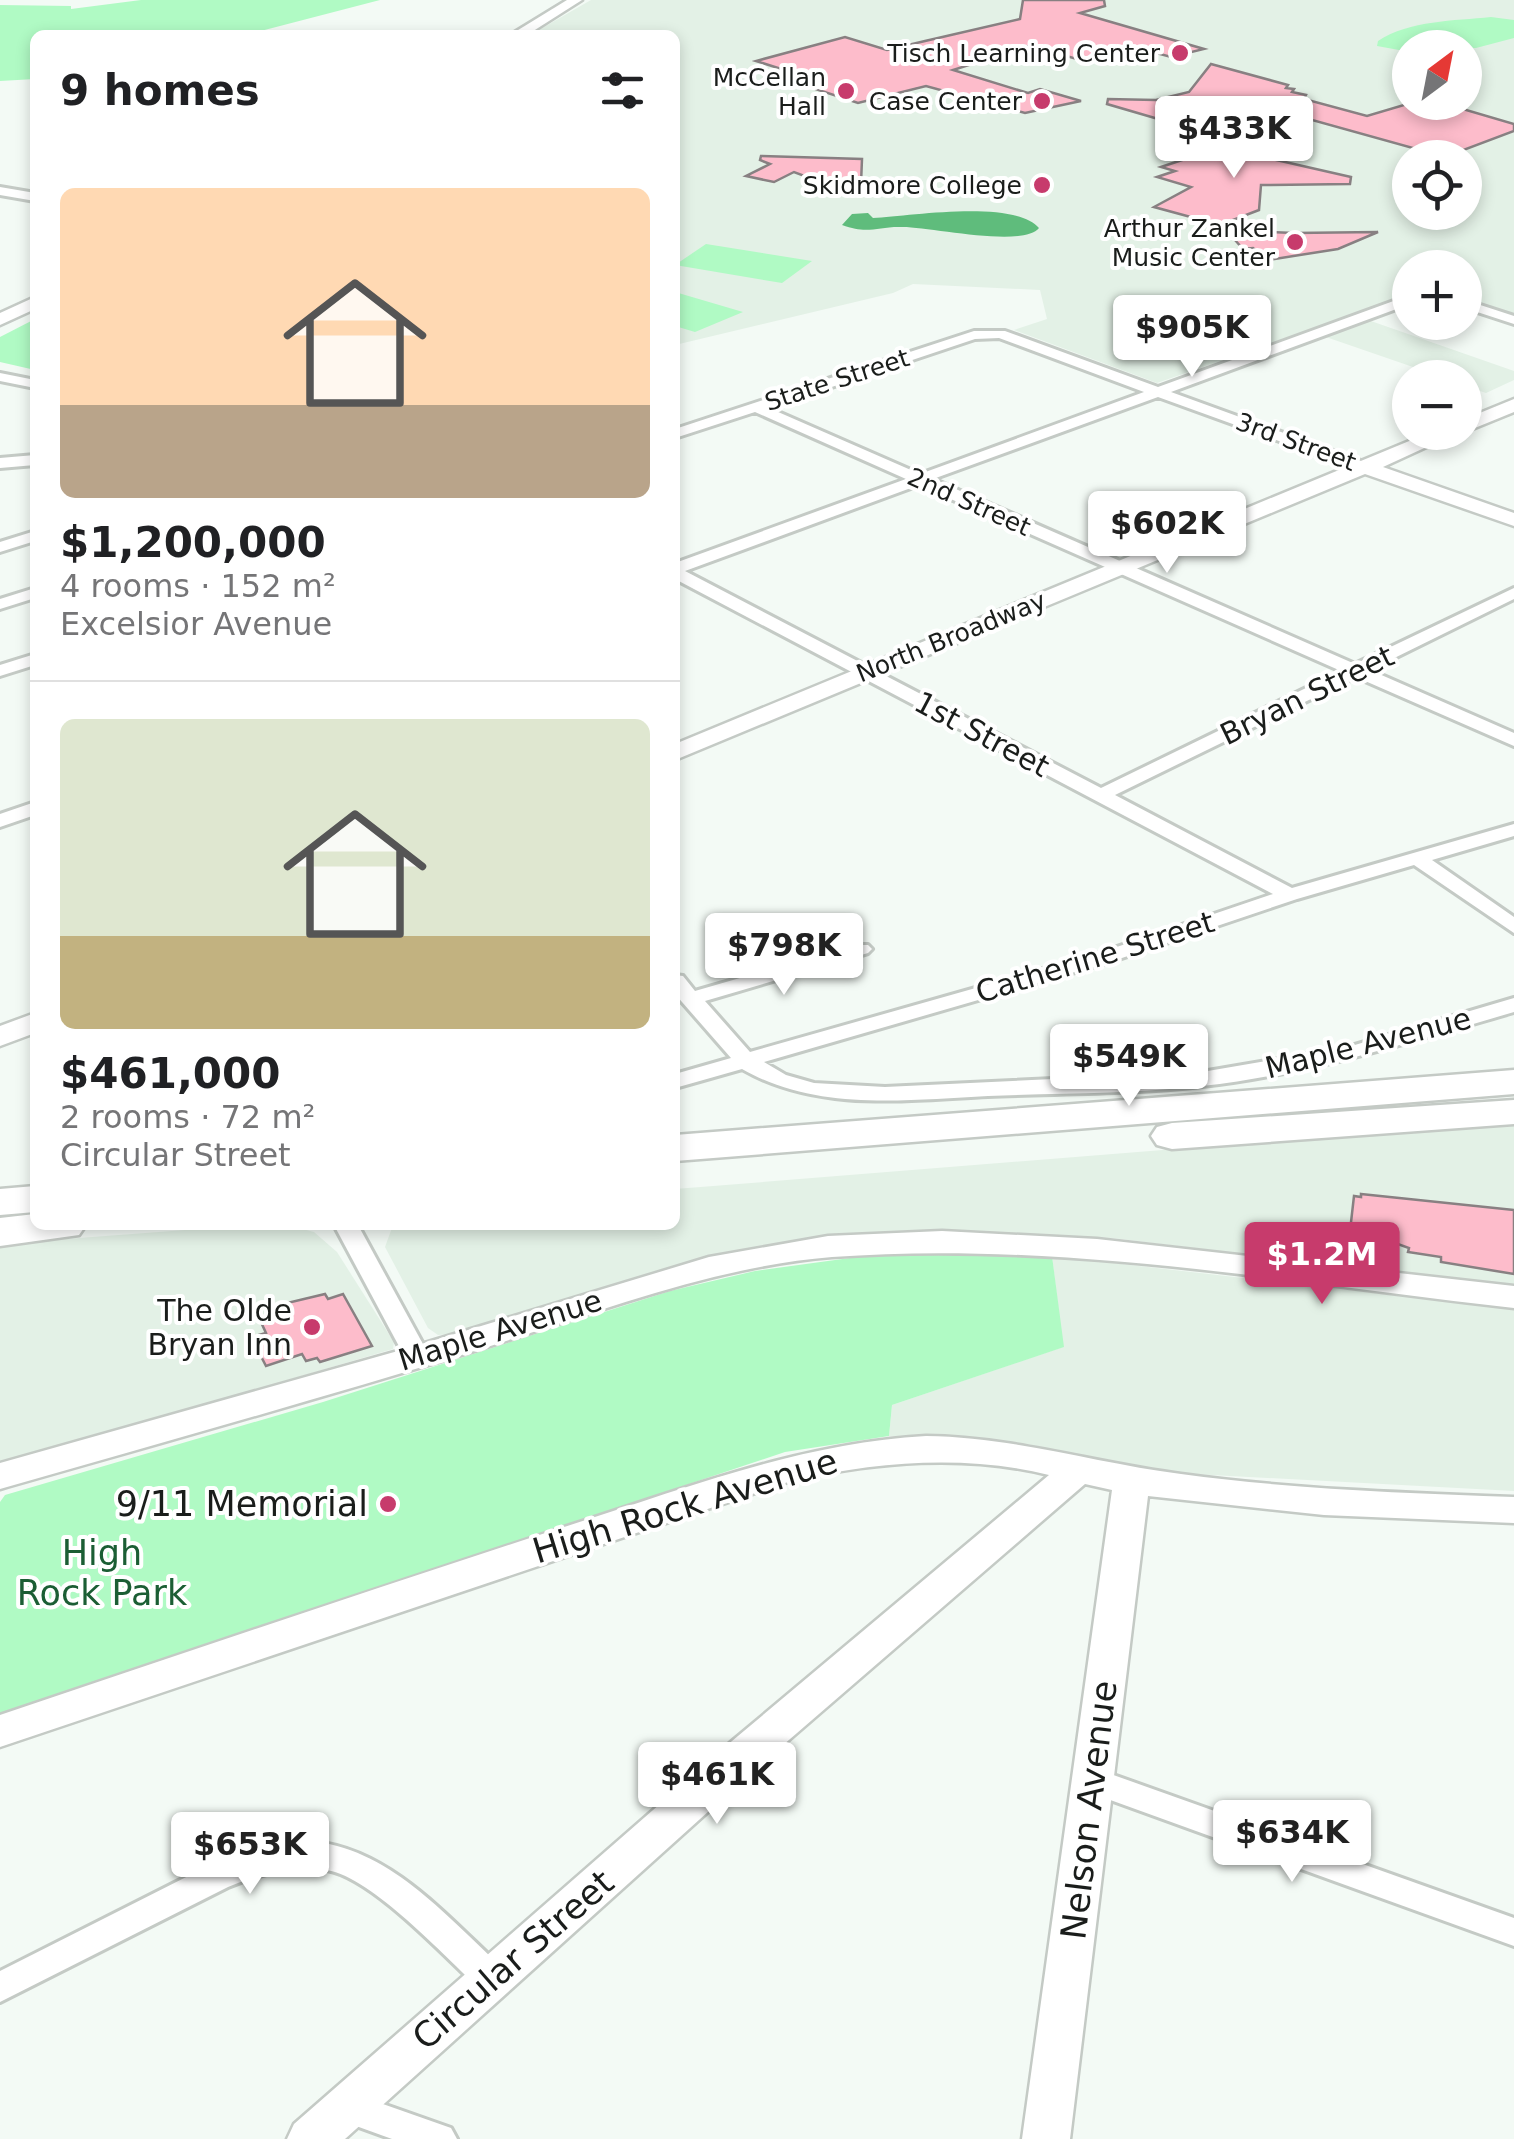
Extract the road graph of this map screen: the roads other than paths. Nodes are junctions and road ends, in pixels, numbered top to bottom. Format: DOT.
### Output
graph roads {
  1 [pos="576,0"];
  2 [pos="525,30"];
  3 [pos="0,191"];
  4 [pos="30,196"];
  5 [pos="30,305"];
  6 [pos="1392,306"];
  7 [pos="1482,310"];
  8 [pos="0,320"];
  9 [pos="1514,320"];
  10 [pos="1000,334"];
  11 [pos="0,378"];
  12 [pos="30,383"];
  13 [pos="1160,392"];
  14 [pos="1514,404"];
  15 [pos="755,407"];
  16 [pos="1482,418"];
  17 [pos="680,432"];
  18 [pos="1408,450"];
  19 [pos="30,461"];
  20 [pos="0,464"];
  21 [pos="1367,468"];
  22 [pos="918,479"];
  23 [pos="1514,520"];
  24 [pos="30,537"];
  25 [pos="0,546"];
  26 [pos="680,568"];
  27 [pos="1120,568"];
  28 [pos="680,573"];
  29 [pos="1514,593"];
  30 [pos="30,595"];
  31 [pos="0,604"];
  32 [pos="30,661"];
  33 [pos="0,670"];
  34 [pos="1354,671"];
  35 [pos="865,672"];
  36 [pos="1514,740"];
  37 [pos="680,751"];
  38 [pos="1100,796"];
  39 [pos="30,810"];
  40 [pos="0,821"];
  41 [pos="1514,830"];
  42 [pos="1416,858"];
  43 [pos="1290,895"];
  44 [pos="1514,928"];
  45 [pos="860,949"];
  46 [pos="680,985"];
  47 [pos="693,998"];
  48 [pos="1514,1005"];
  49 [pos="30,1024"];
  50 [pos="0,1037"];
  51 [pos="747,1062"];
  52 [pos="680,1080"];
  53 [pos="1514,1082"];
  54 [pos="1514,1112"];
  55 [pos="680,1148"];
  56 [pos="680,1175"];
  57 [pos="30,1199"];
  58 [pos="0,1202"];
  59 [pos="30,1229"];
  60 [pos="349,1230"];
  61 [pos="0,1232"];
  62 [pos="1514,1297"];
  63 [pos="418,1357"];
  64 [pos="1080,1468"];
  65 [pos="0,1476"];
  66 [pos="1132,1481"];
  67 [pos="1514,1510"];
  68 [pos="0,1730"];
  69 [pos="1090,1780"];
  70 [pos="1514,1932"];
  71 [pos="492,1979"];
  72 [pos="0,1987"];
  73 [pos="346,2107"];
  74 [pos="311,2139"];
  75 [pos="439,2139"];
  76 [pos="1046,2139"];
  1 -- 2 [label="street"];
  3 -- 4 [label="street"];
  5 -- 8 [label="street"];
  6 -- 13 [label="street"];
  7 -- 9 [label="street"];
  10 -- 13 [label="street, 3rd Street"];
  10 -- 15 [label="street, State Street"];
  11 -- 12 [label="street"];
  13 -- 21 [label="street, 3rd Street"];
  13 -- 22 [label="street"];
  14 -- 16 [label="street"];
  15 -- 17 [label="street, State Street"];
  15 -- 22 [label="street, 2nd Street"];
  18 -- 21 [label="street, North Broadway"];
  19 -- 20 [label="street"];
  21 -- 23 [label="street"];
  21 -- 27 [label="street, North Broadway"];
  22 -- 26 [label="street"];
  22 -- 27 [label="street, 2nd Street"];
  24 -- 25 [label="street"];
  27 -- 34 [label="street, 2nd Street"];
  27 -- 35 [label="street, North Broadway"];
  28 -- 35 [label="street, 1st Street"];
  29 -- 34 [label="street, Bryan Street"];
  30 -- 31 [label="street"];
  32 -- 33 [label="street"];
  34 -- 36 [label="street, 2nd Street"];
  34 -- 38 [label="street, Bryan Street"];
  35 -- 37 [label="street, North Broadway"];
  35 -- 38 [label="street, 1st Street"];
  38 -- 43 [label="street, 1st Street"];
  39 -- 40 [label="street"];
  41 -- 42 [label="street, Catherine Street"];
  42 -- 43 [label="street, Catherine Street"];
  42 -- 44 [label="street"];
  43 -- 51 [label="street, Catherine Street"];
  45 -- 47 [label="street"];
  46 -- 47 [label="street"];
  47 -- 51 [label="street"];
  48 -- 51 [label="street, Maple Avenue"];
  49 -- 50 [label="street"];
  51 -- 52 [label="street, Catherine Street"];
  53 -- 55 [label="highway"];
  54 -- 56 [label="highway"];
  57 -- 58 [label="highway"];
  59 -- 61 [label="highway"];
  60 -- 63 [label="street"];
  62 -- 63 [label="street, Maple Avenue"];
  63 -- 65 [label="street, Maple Avenue"];
  64 -- 66 [label="street, High Rock Avenue"];
  64 -- 68 [label="street, High Rock Avenue"];
  64 -- 71 [label="street, Circular Street"];
  66 -- 67 [label="street, High Rock Avenue"];
  66 -- 69 [label="street, Nelson Avenue"];
  69 -- 70 [label="street"];
  69 -- 76 [label="street, Nelson Avenue"];
  71 -- 72 [label="street"];
  71 -- 73 [label="street, Circular Street"];
  73 -- 74 [label="street, Circular Street"];
  73 -- 75 [label="street"];
}
